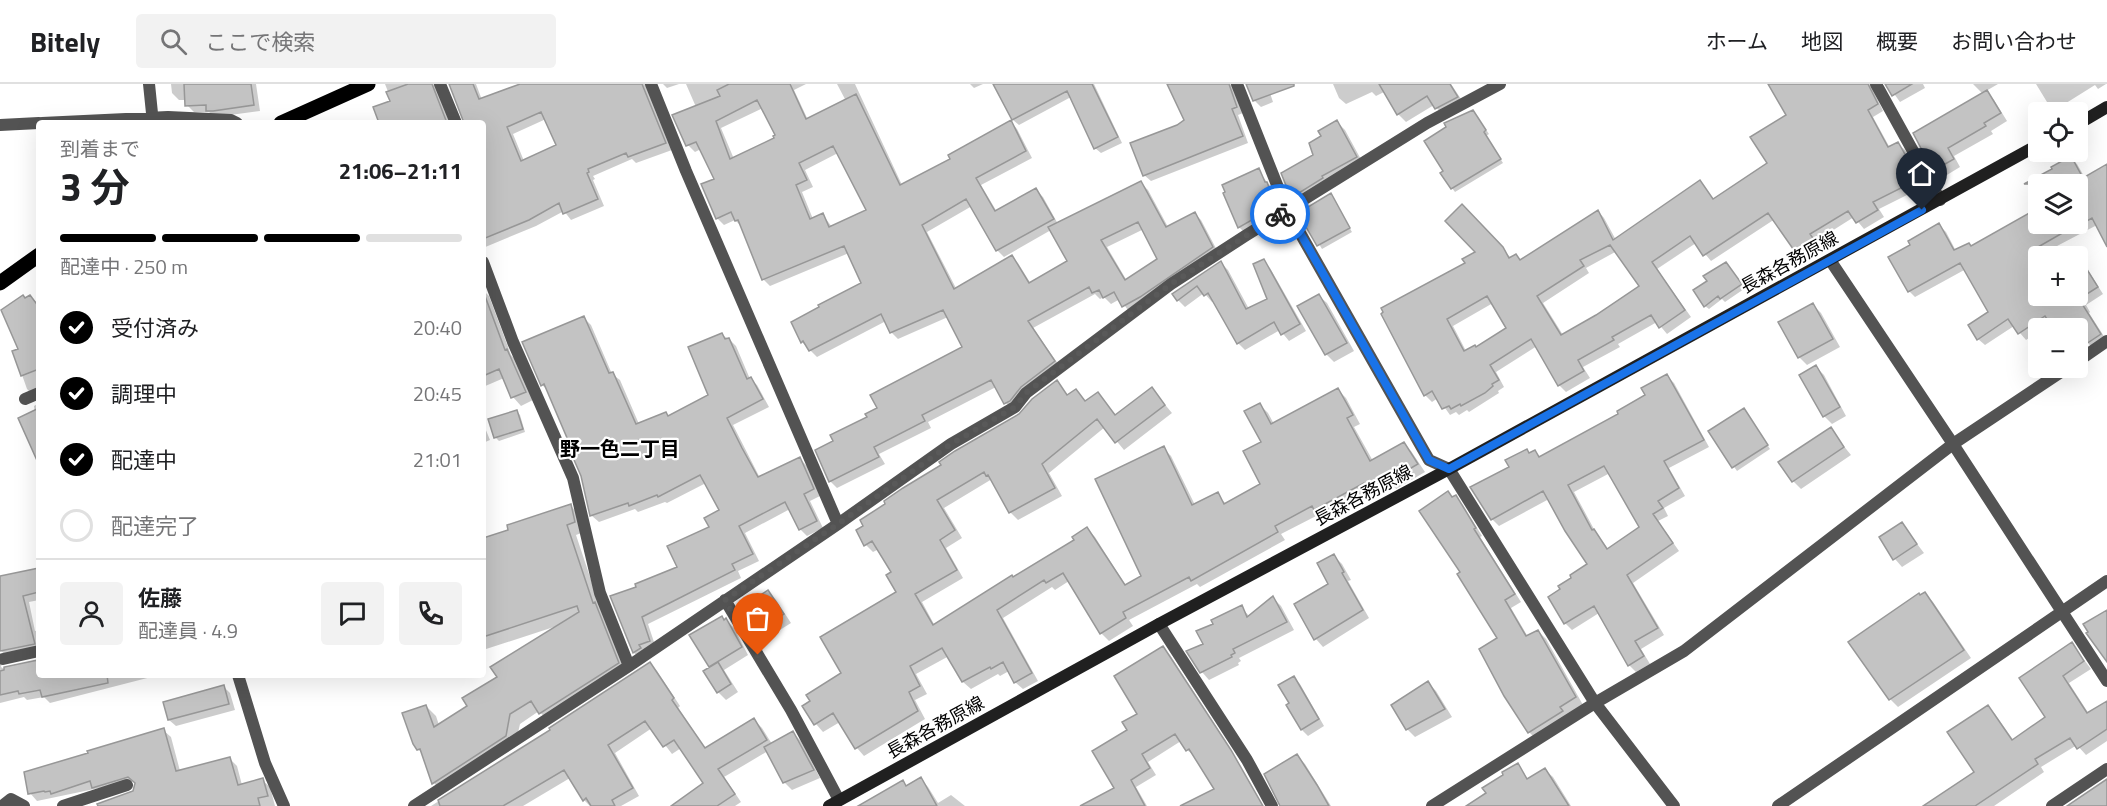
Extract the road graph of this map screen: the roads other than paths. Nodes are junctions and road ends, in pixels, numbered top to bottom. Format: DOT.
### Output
graph roads {
  1 [pos="149,84"];
  2 [pos="368,84"];
  3 [pos="440,84"];
  4 [pos="651,84"];
  5 [pos="1238,84"];
  6 [pos="1500,84"];
  7 [pos="1876,84"];
  8 [pos="2107,107"];
  9 [pos="2088,118"];
  10 [pos="153,120"];
  11 [pos="231,120"];
  12 [pos="288,120"];
  13 [pos="455,120"];
  14 [pos="36,123"];
  15 [pos="0,125"];
  16 [pos="2028,151"];
  17 [pos="1940,200"];
  18 [pos="1287,210"];
  19 [pos="36,257"];
  20 [pos="1830,260"];
  21 [pos="486,270"];
  22 [pos="0,283"];
  23 [pos="2107,341"];
  24 [pos="2088,354"];
  25 [pos="2052,378"];
  26 [pos="36,394"];
  27 [pos="25,399"];
  28 [pos="1953,444"];
  29 [pos="1449,469"];
  30 [pos="838,524"];
  31 [pos="2107,581"];
  32 [pos="725,600"];
  33 [pos="2061,612"];
  34 [pos="1159,624"];
  35 [pos="36,652"];
  36 [pos="3,659"];
  37 [pos="629,666"];
  38 [pos="239,678"];
  39 [pos="2107,681"];
  40 [pos="1595,704"];
  41 [pos="2107,769"];
  42 [pos="127,785"];
  43 [pos="837,804"];
  44 [pos="2,806"];
  45 [pos="24,806"];
  46 [pos="63,806"];
  47 [pos="284,806"];
  48 [pos="414,806"];
  49 [pos="1272,806"];
  50 [pos="1432,806"];
  51 [pos="1674,806"];
  52 [pos="1778,806"];
  53 [pos="2052,806"];
  1 -- 10 [label="street"];
  2 -- 12 [label="main road"];
  3 -- 13 [label="street"];
  4 -- 30 [label="street"];
  5 -- 18 [label="street"];
  6 -- 18 [label="street"];
  7 -- 17 [label="street"];
  8 -- 9 [label="main road"];
  10 -- 11 [label="street"];
  14 -- 15 [label="street"];
  16 -- 17 [label="main road, 長森各務原線"];
  17 -- 20 [label="main road, 長森各務原線"];
  18 -- 29 [label="street"];
  18 -- 30 [label="street"];
  19 -- 22 [label="main road"];
  20 -- 28 [label="street"];
  20 -- 29 [label="main road, 長森各務原線"];
  21 -- 37 [label="street"];
  23 -- 24 [label="street"];
  25 -- 28 [label="street"];
  26 -- 27 [label="street"];
  28 -- 33 [label="street"];
  28 -- 40 [label="street"];
  29 -- 34 [label="main road, 長森各務原線"];
  29 -- 40 [label="street"];
  30 -- 32 [label="street"];
  31 -- 33 [label="street"];
  32 -- 37 [label="street"];
  32 -- 43 [label="street"];
  33 -- 39 [label="street"];
  33 -- 52 [label="street"];
  34 -- 43 [label="main road, 長森各務原線"];
  34 -- 49 [label="street"];
  35 -- 36 [label="street"];
  37 -- 48 [label="street"];
  38 -- 47 [label="street"];
  40 -- 50 [label="street"];
  40 -- 51 [label="street"];
  41 -- 53 [label="street"];
  42 -- 46 [label="street"];
  44 -- 45 [label="street"];
}
